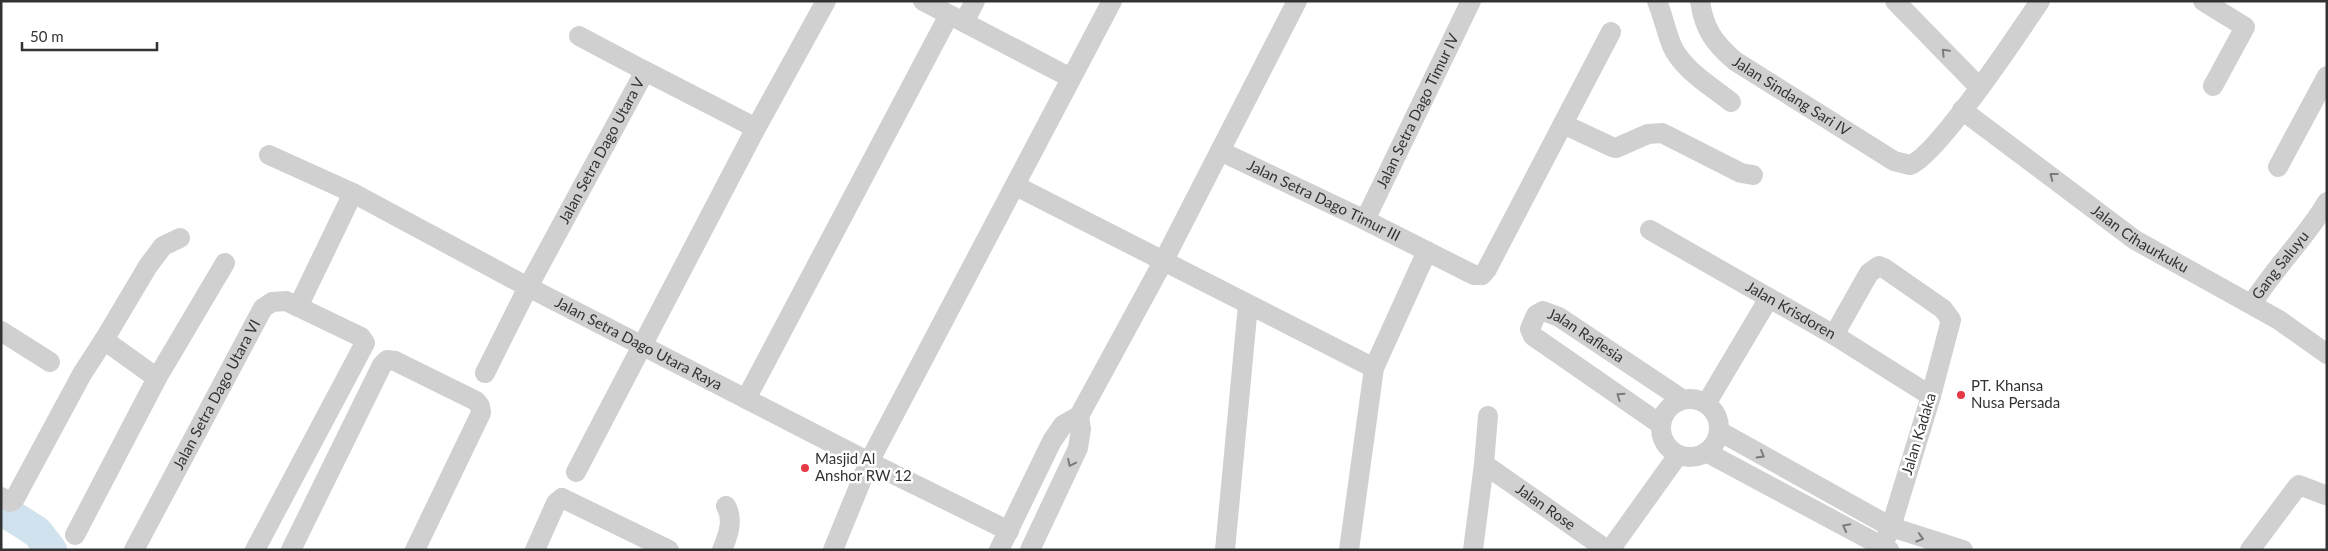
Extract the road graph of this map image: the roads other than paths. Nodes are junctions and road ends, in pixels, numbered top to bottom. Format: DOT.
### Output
graph roads {
  1 [pos="826,1"];
  2 [pos="923,1"];
  3 [pos="975,1"];
  4 [pos="1112,1"];
  5 [pos="1297,1"];
  6 [pos="1471,1"];
  7 [pos="1700,1"];
  8 [pos="1895,1"];
  9 [pos="2040,1"];
  10 [pos="2203,1"];
  11 [pos="1664,4"];
  12 [pos="956,18"];
  13 [pos="1612,32"];
  14 [pos="580,36"];
  15 [pos="644,72"];
  16 [pos="2327,76"];
  17 [pos="1071,78"];
  18 [pos="2212,86"];
  19 [pos="1979,87"];
  20 [pos="1731,102"];
  21 [pos="1962,110"];
  22 [pos="1563,124"];
  23 [pos="756,128"];
  24 [pos="1220,151"];
  25 [pos="269,156"];
  26 [pos="2278,167"];
  27 [pos="1753,175"];
  28 [pos="1016,186"];
  29 [pos="353,193"];
  30 [pos="2327,202"];
  31 [pos="1365,220"];
  32 [pos="1650,230"];
  33 [pos="180,238"];
  34 [pos="1427,251"];
  35 [pos="1164,260"];
  36 [pos="225,263"];
  37 [pos="528,287"];
  38 [pos="1769,298"];
  39 [pos="2252,304"];
  40 [pos="1248,305"];
  41 [pos="298,307"];
  42 [pos="1,331"];
  43 [pos="1834,335"];
  44 [pos="104,340"];
  45 [pos="641,345"];
  46 [pos="2326,352"];
  47 [pos="50,362"];
  48 [pos="1374,368"];
  49 [pos="484,373"];
  50 [pos="157,378"];
  51 [pos="1931,396"];
  52 [pos="746,399"];
  53 [pos="1682,400"];
  54 [pos="1706,404"];
  55 [pos="1079,416"];
  56 [pos="1488,416"];
  57 [pos="1660,424"];
  58 [pos="1719,431"];
  59 [pos="1706,452"];
  60 [pos="1678,455"];
  61 [pos="868,462"];
  62 [pos="1484,464"];
  63 [pos="576,472"];
  64 [pos="2326,492"];
  65 [pos="8,499"];
  66 [pos="726,506"];
  67 [pos="1891,527"];
  68 [pos="1009,531"];
  69 [pos="75,535"];
  70 [pos="1886,548"];
  71 [pos="134,550"];
  72 [pos="255,550"];
  73 [pos="291,550"];
  74 [pos="415,550"];
  75 [pos="535,550"];
  76 [pos="669,550"];
  77 [pos="722,550"];
  78 [pos="833,550"];
  79 [pos="999,550"];
  80 [pos="1030,550"];
  81 [pos="1226,550"];
  82 [pos="1349,550"];
  83 [pos="1473,550"];
  84 [pos="1608,550"];
  85 [pos="1963,550"];
  86 [pos="2250,550"];
  1 -- 23 [label="street"];
  2 -- 12 [label="street"];
  3 -- 12 [label="street"];
  4 -- 17 [label="street"];
  5 -- 24 [label="street"];
  6 -- 31 [label="street, Jalan Setra Dago Timur IV"];
  7 -- 21 [label="street, Jalan Sindang Sari IV"];
  19 -- 8 [label="street, one-way"];
  9 -- 19 [label="street"];
  10 -- 18 [label="street"];
  11 -- 20 [label="street"];
  12 -- 17 [label="street"];
  12 -- 52 [label="street"];
  13 -- 22 [label="street"];
  14 -- 15 [label="street"];
  15 -- 23 [label="street, Jalan Setra Dago Utara V"];
  15 -- 37 [label="street, Jalan Setra Dago Utara V"];
  16 -- 26 [label="street"];
  17 -- 28 [label="street"];
  19 -- 21 [label="street"];
  39 -- 21 [label="street, Jalan Cihaurkuku, one-way"];
  22 -- 27 [label="street"];
  22 -- 34 [label="street, Jalan Setra Dago Timur III"];
  23 -- 45 [label="street"];
  24 -- 31 [label="street, Jalan Setra Dago Timur III"];
  24 -- 35 [label="street"];
  25 -- 29 [label="street, Jalan Setra Dago Utara Raya"];
  28 -- 35 [label="street"];
  28 -- 61 [label="street"];
  29 -- 37 [label="street, Jalan Setra Dago Utara Raya"];
  29 -- 41 [label="street"];
  30 -- 39 [label="street, Gang Saluyu"];
  31 -- 34 [label="street, Jalan Setra Dago Timur III"];
  32 -- 38 [label="street, Jalan Krisdoren"];
  33 -- 44 [label="street"];
  34 -- 48 [label="street"];
  35 -- 40 [label="street"];
  35 -- 55 [label="street"];
  36 -- 50 [label="street"];
  37 -- 45 [label="street, Jalan Setra Dago Utara Raya"];
  37 -- 49 [label="street, Jalan Setra Dago Utara V"];
  38 -- 43 [label="street, Jalan Krisdoren"];
  38 -- 54 [label="street"];
  39 -- 46 [label="street, Jalan Cihaurkuku"];
  40 -- 48 [label="street"];
  40 -- 81 [label="street"];
  41 -- 71 [label="street, Jalan Setra Dago Utara VI"];
  41 -- 72 [label="street, Jalan Setra Dago Utara VI"];
  42 -- 47 [label="street"];
  43 -- 51 [label="street, Jalan Krisdoren"];
  43 -- 51 [label="street, Jalan Kadaka"];
  44 -- 50 [label="street"];
  44 -- 65 [label="street"];
  45 -- 52 [label="street, Jalan Setra Dago Utara Raya"];
  45 -- 63 [label="street"];
  48 -- 82 [label="street"];
  50 -- 69 [label="street"];
  51 -- 67 [label="street, Jalan Kadaka"];
  52 -- 61 [label="street, Jalan Setra Dago Utara Raya"];
  53 -- 54 [label="street"];
  53 -- 57 [label="street"];
  57 -- 53 [label="street, Jalan Raflesia, one-way"];
  54 -- 58 [label="street"];
  55 -- 68 [label="street"];
  55 -- 80 [label="street, one-way"];
  56 -- 62 [label="street"];
  57 -- 60 [label="street"];
  58 -- 59 [label="street"];
  58 -- 67 [label="street, one-way"];
  59 -- 60 [label="street"];
  70 -- 59 [label="street, one-way"];
  60 -- 84 [label="street"];
  61 -- 68 [label="street, Jalan Setra Dago Utara Raya"];
  61 -- 78 [label="street"];
  62 -- 83 [label="street"];
  62 -- 84 [label="street, Jalan Rose"];
  64 -- 86 [label="street"];
  66 -- 77 [label="street"];
  67 -- 70 [label="street, Jalan Kadaka"];
  67 -- 85 [label="street, one-way"];
  68 -- 79 [label="street"];
  73 -- 74 [label="street"];
  75 -- 76 [label="street"];
}
